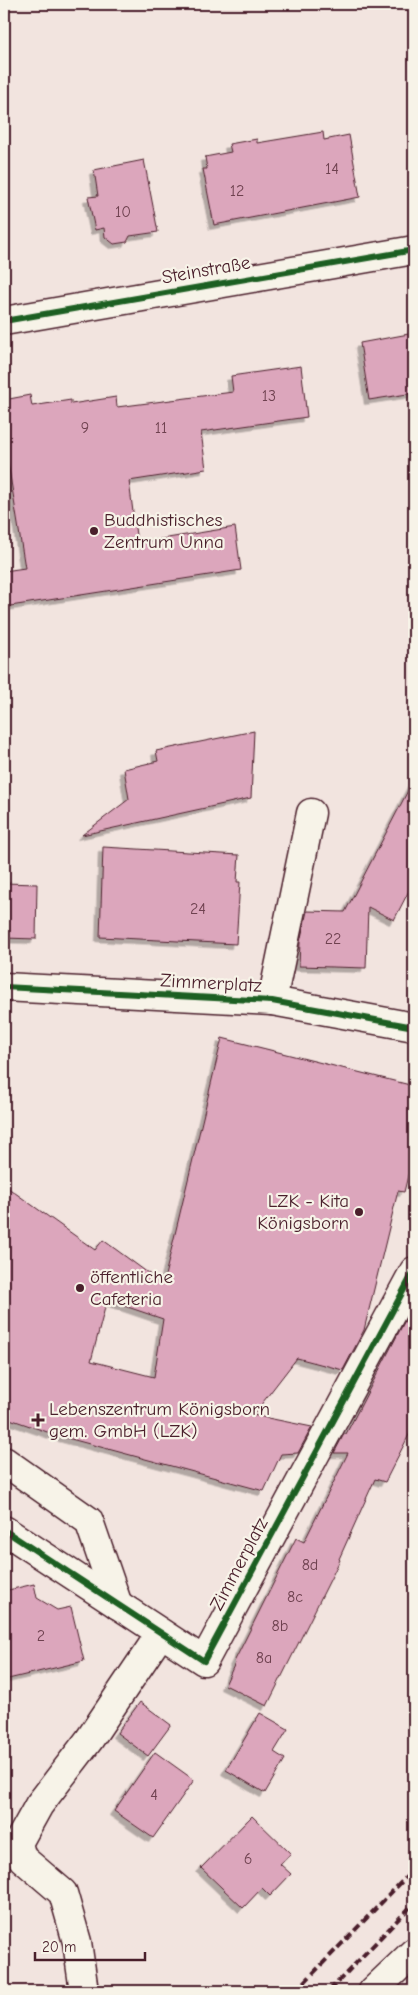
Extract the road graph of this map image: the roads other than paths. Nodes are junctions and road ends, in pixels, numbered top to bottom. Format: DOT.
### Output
graph roads {
  1 [pos="414,250"];
  2 [pos="4,321"];
  3 [pos="311,813"];
  4 [pos="4,987"];
  5 [pos="272,1001"];
  6 [pos="414,1027"];
  7 [pos="414,1270"];
  8 [pos="4,1461"];
  9 [pos="7,1538"];
  10 [pos="118,1605"];
  11 [pos="161,1633"];
  12 [pos="414,1952"];
  13 [pos="84,1991"];
  14 [pos="373,1991"];
  1 -- 2 [label="street, Steinstraße"];
  3 -- 5 [label="street"];
  4 -- 5 [label="street, Zimmerplatz"];
  5 -- 6 [label="street, Zimmerplatz"];
  7 -- 11 [label="street, Zimmerplatz"];
  8 -- 10 [label="street"];
  9 -- 10 [label="street, Zimmerplatz"];
  10 -- 11 [label="street, Zimmerplatz"];
  11 -- 13 [label="street"];
  12 -- 14 [label="street"];
}
